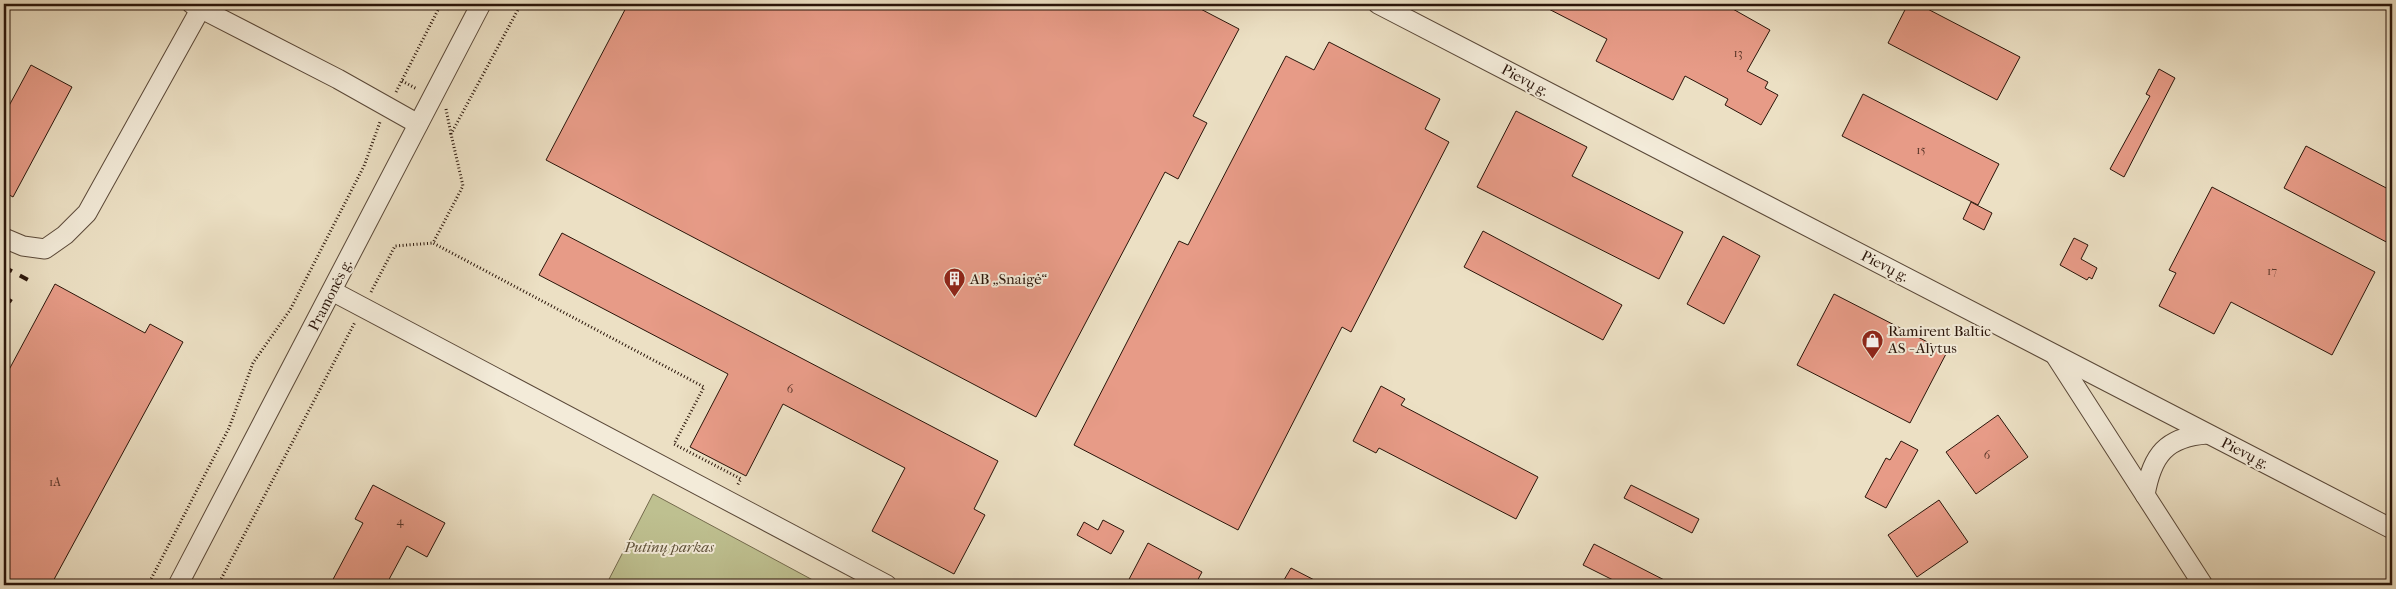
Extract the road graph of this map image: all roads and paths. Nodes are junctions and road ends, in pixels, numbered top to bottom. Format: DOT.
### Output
graph roads {
  1 [pos="441,4"];
  2 [pos="481,4"];
  3 [pos="521,4"];
  4 [pos="1378,4"];
  5 [pos="197,6"];
  6 [pos="388,107"];
  7 [pos="418,124"];
  8 [pos="4,238"];
  9 [pos="433,243"];
  10 [pos="332,291"];
  11 [pos="362,308"];
  12 [pos="2054,353"];
  13 [pos="2208,434"];
  14 [pos="2145,495"];
  15 [pos="729,501"];
  16 [pos="2392,528"];
  17 [pos="148,585"];
  18 [pos="178,585"];
  19 [pos="218,585"];
  20 [pos="887,585"];
  21 [pos="2203,585"];
  1 -- 6 [label="path"];
  2 -- 7 [label="street, Pramonės g."];
  3 -- 9 [label="path"];
  4 -- 12 [label="street, Pievų g."];
  5 -- 6 [label="street"];
  5 -- 8 [label="street"];
  6 -- 7 [label="street"];
  6 -- 17 [label="path"];
  7 -- 10 [label="street, Pramonės g."];
  9 -- 11 [label="path"];
  9 -- 15 [label="path"];
  10 -- 11 [label="street"];
  10 -- 18 [label="street, Pramonės g."];
  11 -- 15 [label="street"];
  11 -- 19 [label="path"];
  12 -- 13 [label="street, Pievų g."];
  12 -- 14 [label="street"];
  13 -- 14 [label="street"];
  13 -- 16 [label="street, Pievų g."];
  14 -- 21 [label="street"];
  15 -- 20 [label="street"];
}
